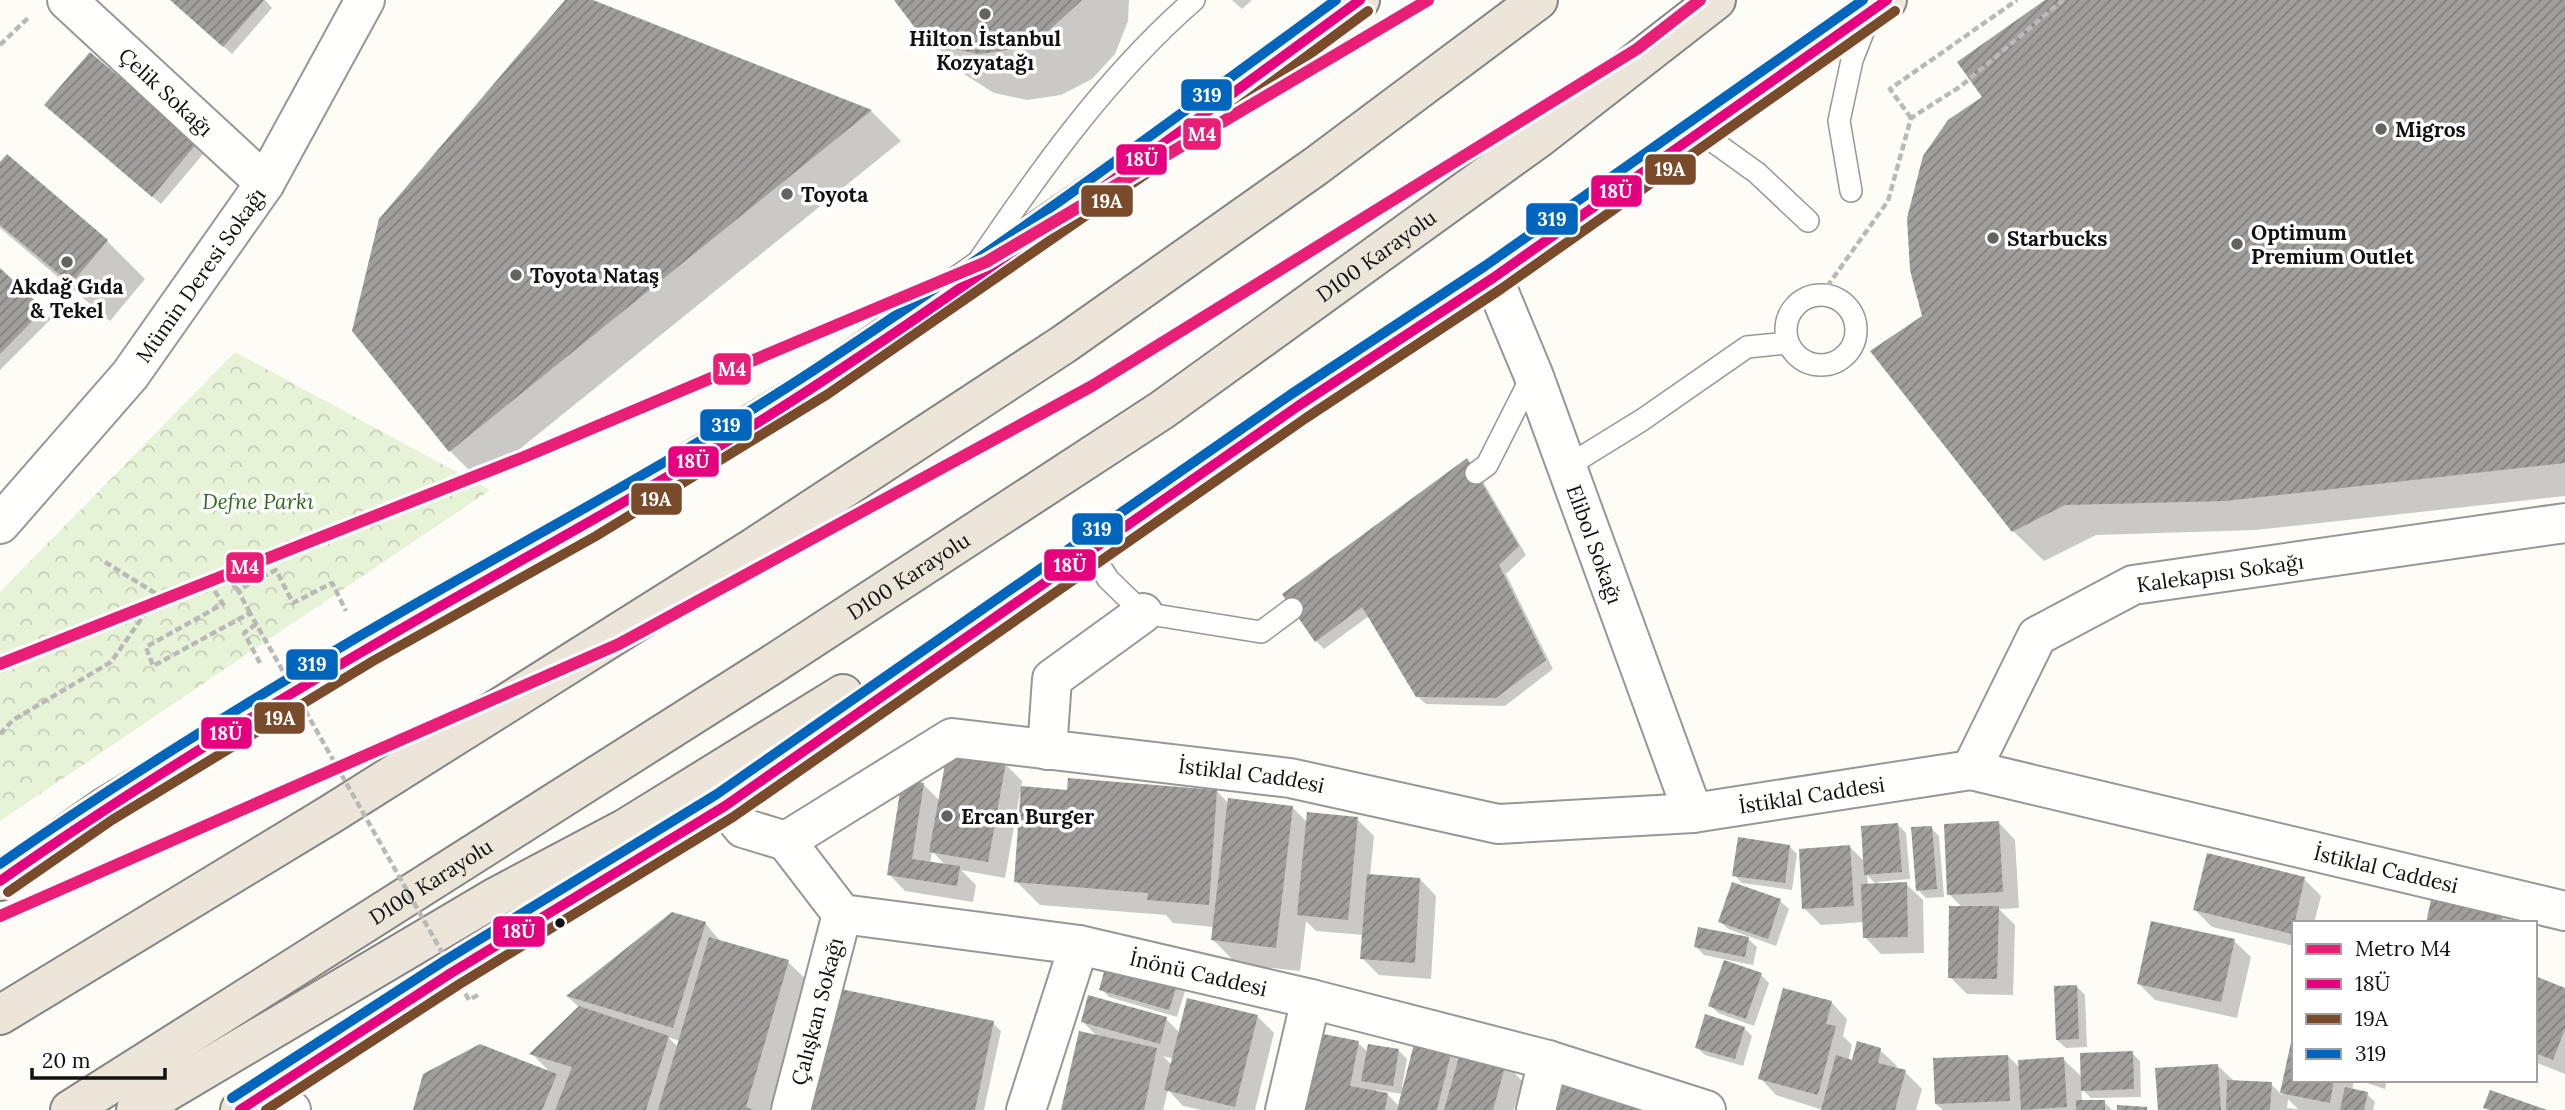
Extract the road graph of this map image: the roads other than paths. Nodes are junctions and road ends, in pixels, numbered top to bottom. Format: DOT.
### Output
graph roads {
  1 [pos="365,0"];
  2 [pos="1194,0"];
  3 [pos="1360,0"];
  4 [pos="1538,0"];
  5 [pos="1716,0"];
  6 [pos="52,4"];
  7 [pos="1879,6"];
  8 [pos="1700,132"];
  9 [pos="265,183"];
  10 [pos="1851,191"];
  11 [pos="1808,221"];
  12 [pos="1493,278"];
  13 [pos="964,283"];
  14 [pos="1788,343"];
  15 [pos="1533,374"];
  16 [pos="1566,467"];
  17 [pos="1476,473"];
  18 [pos="2565,523"];
  19 [pos="0,524"];
  20 [pos="1091,552"];
  21 [pos="1292,609"];
  22 [pos="1143,613"];
  23 [pos="967,635"];
  24 [pos="1047,750"];
  25 [pos="1971,770"];
  26 [pos="725,806"];
  27 [pos="104,808"];
  28 [pos="1693,813"];
  29 [pos="786,841"];
  30 [pos="0,861"];
  31 [pos="0,881"];
  32 [pos="2565,911"];
  33 [pos="842,914"];
  34 [pos="1079,945"];
  35 [pos="1311,999"];
  36 [pos="0,1015"];
  37 [pos="1548,1060"];
  38 [pos="267,1104"];
  39 [pos="70,1110"];
  40 [pos="136,1110"];
  41 [pos="791,1110"];
  42 [pos="1026,1110"];
  43 [pos="1285,1110"];
  44 [pos="1536,1110"];
  45 [pos="1706,1110"];
  1 -- 9 [label="street, Mümin Deresi Sokağı"];
  2 -- 13 [label="lane"];
  3 -- 13 [label="highway"];
  4 -- 36 [label="highway"];
  5 -- 39 [label="highway, D100 Karayolu"];
  6 -- 9 [label="street, Çelik Sokağı"];
  7 -- 8 [label="highway"];
  7 -- 10 [label="lane"];
  8 -- 11 [label="lane"];
  8 -- 12 [label="highway"];
  9 -- 19 [label="street, Mümin Deresi Sokağı"];
  12 -- 15 [label="street, Elibol Sokağı"];
  12 -- 20 [label="highway"];
  13 -- 27 [label="highway"];
  14 -- 16 [label="lane"];
  15 -- 16 [label="street, Elibol Sokağı"];
  15 -- 17 [label="lane"];
  16 -- 28 [label="street, Elibol Sokağı"];
  18 -- 25 [label="street, Kalekapısı Sokağı"];
  20 -- 22 [label="lane"];
  20 -- 23 [label="highway"];
  21 -- 22 [label="lane"];
  22 -- 24 [label="street"];
  23 -- 26 [label="highway"];
  23 -- 40 [label="highway"];
  24 -- 28 [label="street, İstiklal Caddesi"];
  24 -- 29 [label="street, İstiklal Caddesi"];
  25 -- 28 [label="street, İstiklal Caddesi"];
  25 -- 32 [label="street, İstiklal Caddesi"];
  26 -- 29 [label="street"];
  26 -- 38 [label="highway"];
  27 -- 30 [label="highway"];
  27 -- 31 [label="highway"];
  29 -- 33 [label="street"];
  33 -- 34 [label="street, İnönü Caddesi"];
  33 -- 41 [label="street, Çalışkan Sokağı"];
  34 -- 35 [label="street, İnönü Caddesi"];
  34 -- 42 [label="street"];
  35 -- 37 [label="street, İnönü Caddesi"];
  35 -- 43 [label="street"];
  37 -- 44 [label="street"];
  37 -- 45 [label="street, İnönü Caddesi"];
}
